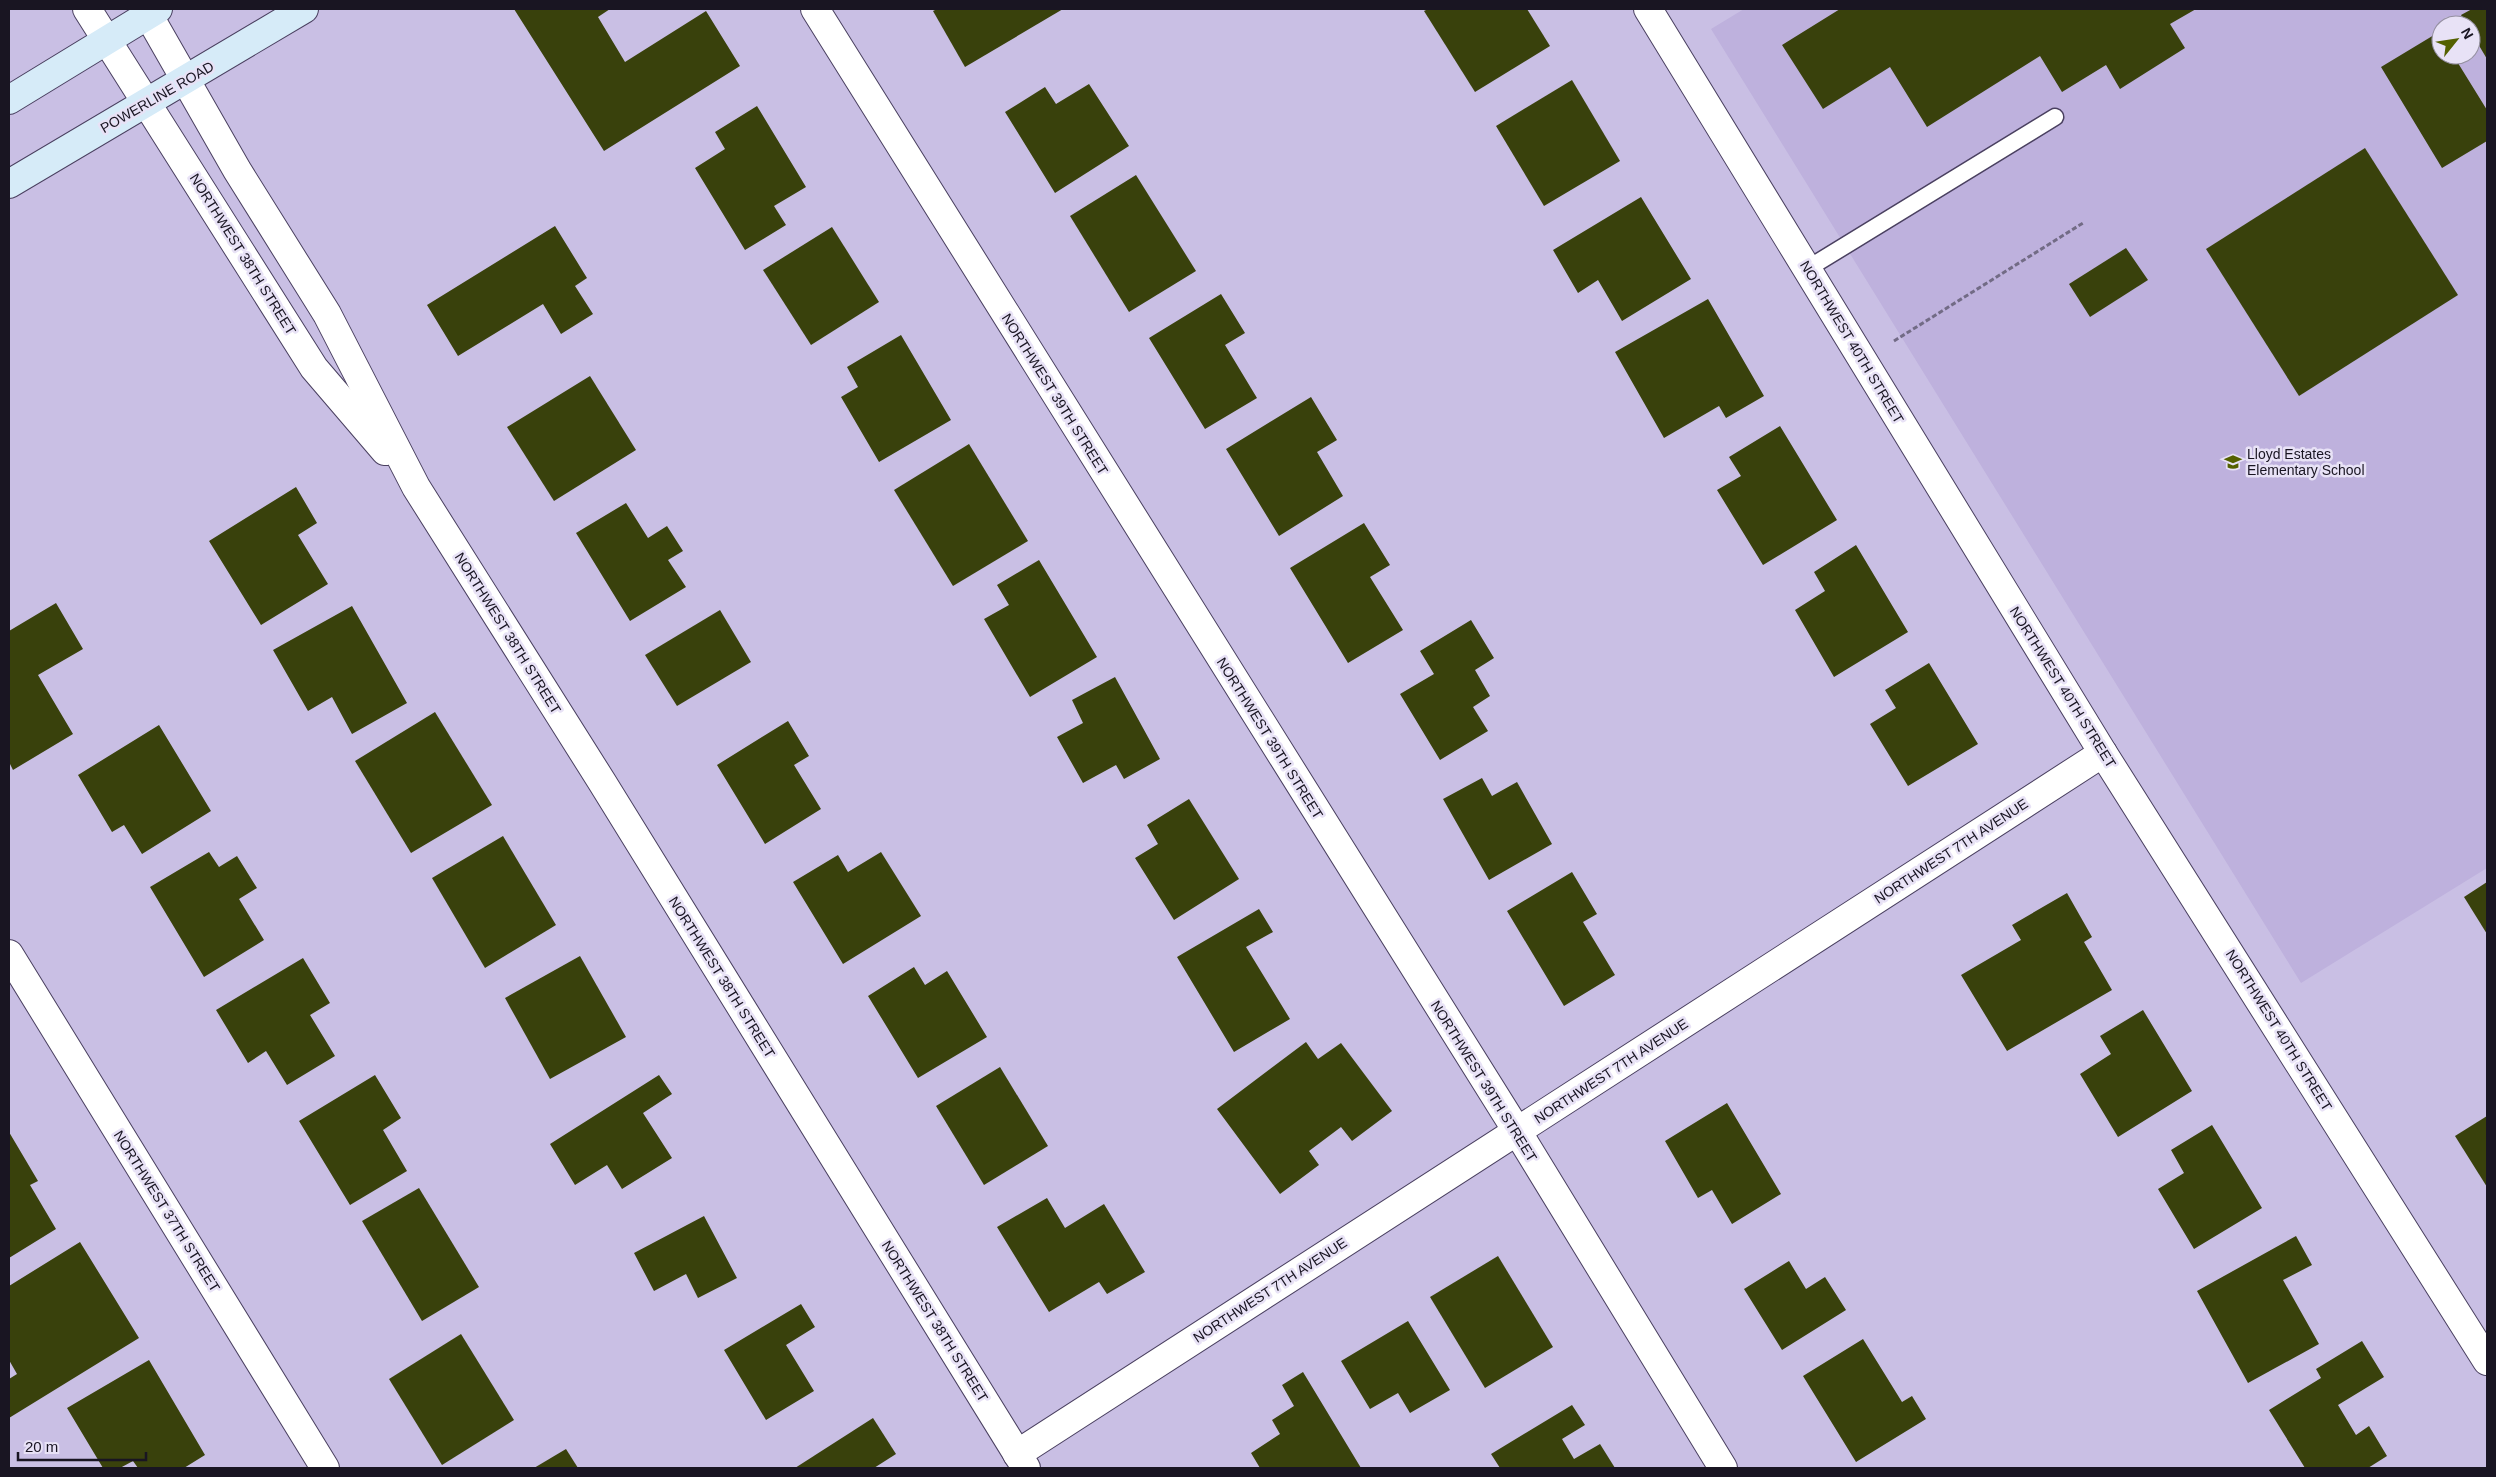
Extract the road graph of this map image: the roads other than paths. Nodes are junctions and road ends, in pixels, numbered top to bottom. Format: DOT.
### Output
graph roads {
  1 [pos="87,9"];
  2 [pos="304,9"];
  3 [pos="815,9"];
  4 [pos="1648,9"];
  5 [pos="150,11"];
  6 [pos="107,40"];
  7 [pos="186,80"];
  8 [pos="9,100"];
  9 [pos="148,103"];
  10 [pos="2055,117"];
  11 [pos="9,184"];
  12 [pos="1807,269"];
  13 [pos="416,486"];
  14 [pos="2103,753"];
  15 [pos="9,954"];
  16 [pos="1517,1131"];
  17 [pos="2487,1361"];
  18 [pos="1022,1461"];
  19 [pos="324,1468"];
  20 [pos="1723,1468"];
  1 -- 6 [label="street, NORTHWEST 38TH STREET"];
  2 -- 7 [label="main road, POWERLINE ROAD"];
  3 -- 16 [label="street, NORTHWEST 39TH STREET"];
  4 -- 12 [label="street, NORTHWEST 40TH STREET"];
  5 -- 6 [label="main road"];
  5 -- 7 [label="street, NORTHWEST 38TH STREET"];
  6 -- 8 [label="main road"];
  6 -- 9 [label="street, NORTHWEST 38TH STREET"];
  7 -- 9 [label="main road, POWERLINE ROAD"];
  7 -- 13 [label="street, NORTHWEST 38TH STREET"];
  9 -- 11 [label="main road, POWERLINE ROAD"];
  9 -- 13 [label="street, NORTHWEST 38TH STREET"];
  10 -- 12 [label="lane"];
  12 -- 14 [label="street, NORTHWEST 40TH STREET"];
  13 -- 18 [label="street, NORTHWEST 38TH STREET"];
  14 -- 16 [label="street, NORTHWEST 7TH AVENUE"];
  14 -- 17 [label="street, NORTHWEST 40TH STREET"];
  15 -- 19 [label="street, NORTHWEST 37TH STREET"];
  16 -- 18 [label="street, NORTHWEST 7TH AVENUE"];
  16 -- 20 [label="street, NORTHWEST 39TH STREET"];
}
